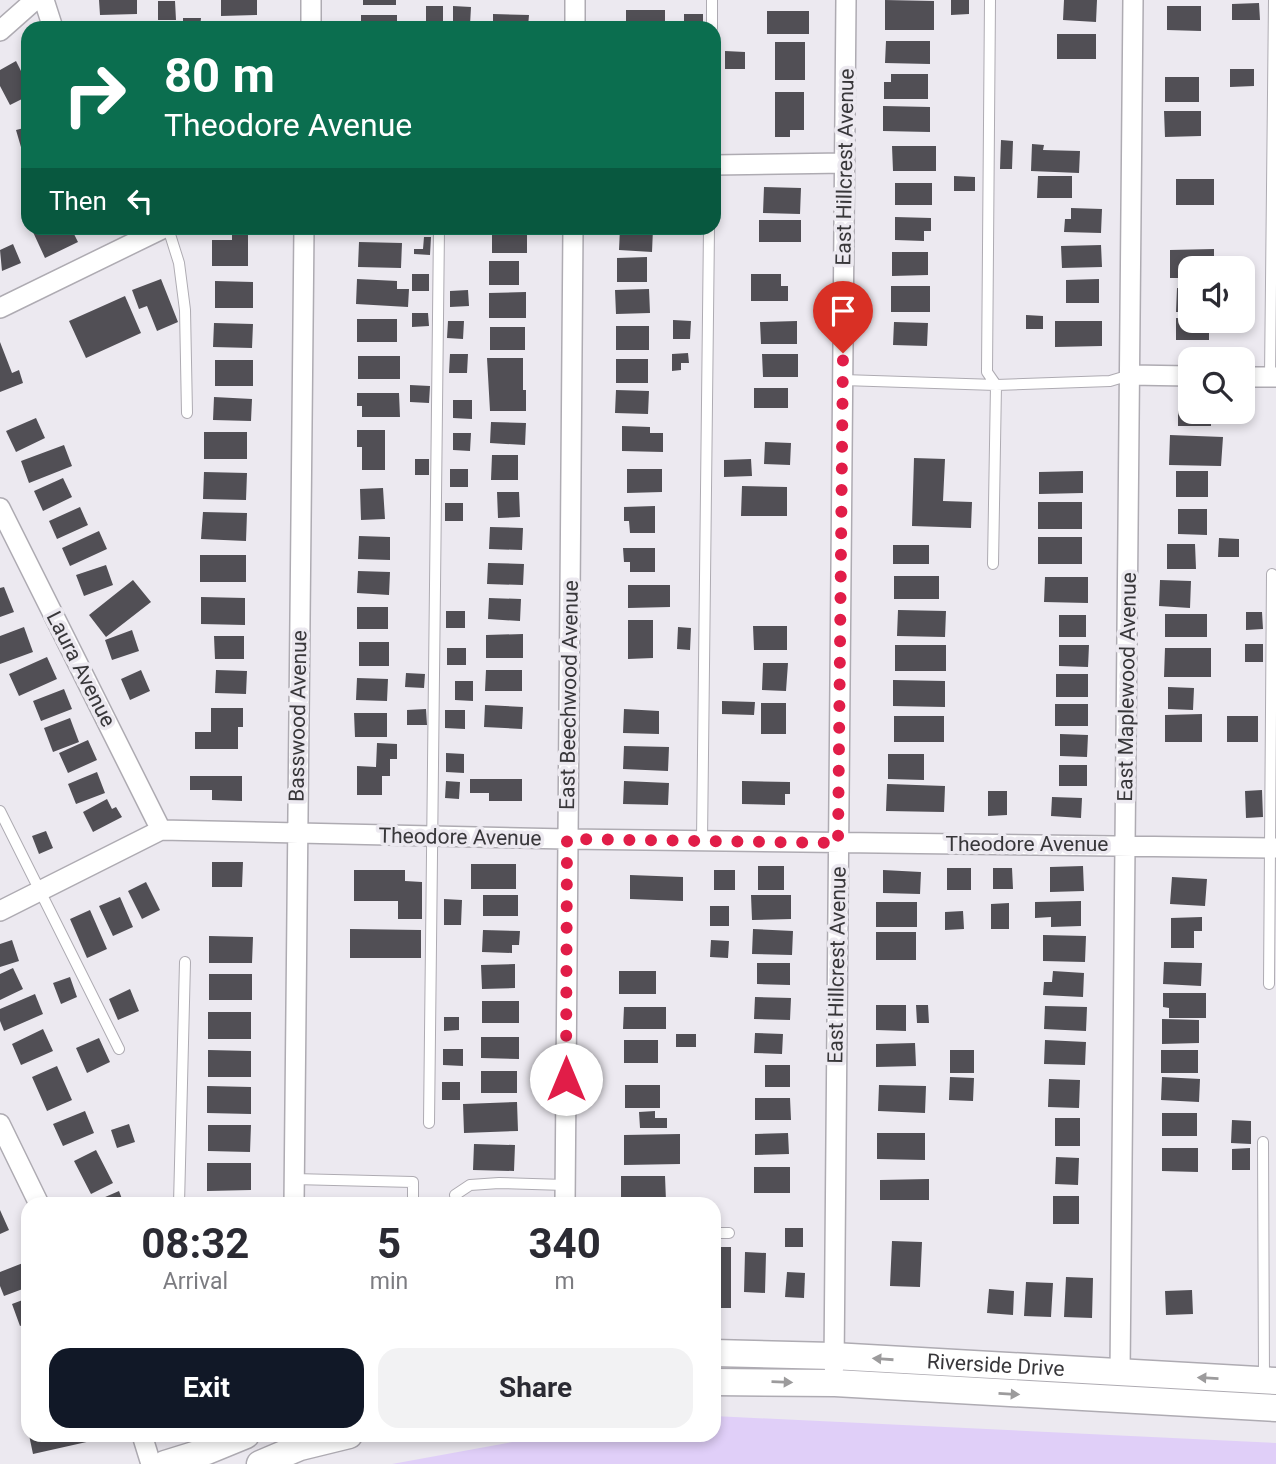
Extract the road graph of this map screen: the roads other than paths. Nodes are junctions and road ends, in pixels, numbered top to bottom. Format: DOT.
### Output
graph roads {
  1 [pos="35,0"];
  2 [pos="44,0"];
  3 [pos="311,0"];
  4 [pos="575,0"];
  5 [pos="712,0"];
  6 [pos="846,0"];
  7 [pos="990,0"];
  8 [pos="1133,0"];
  9 [pos="1274,0"];
  10 [pos="51,21"];
  11 [pos="311,21"];
  12 [pos="575,21"];
  13 [pos="712,21"];
  14 [pos="0,31"];
  15 [pos="845,163"];
  16 [pos="721,165"];
  17 [pos="151,235"];
  18 [pos="169,235"];
  19 [pos="304,235"];
  20 [pos="439,235"];
  21 [pos="573,235"];
  22 [pos="709,235"];
  23 [pos="0,308"];
  24 [pos="1130,375"];
  25 [pos="1178,376"];
  26 [pos="1255,377"];
  27 [pos="1273,377"];
  28 [pos="842,380"];
  29 [pos="996,385"];
  30 [pos="187,413"];
  31 [pos="0,508"];
  32 [pos="993,564"];
  33 [pos="1272,574"];
  34 [pos="0,811"];
  35 [pos="162,830"];
  36 [pos="297,833"];
  37 [pos="431,836"];
  38 [pos="567,839"];
  39 [pos="702,841"];
  40 [pos="838,843"];
  41 [pos="1125,845"];
  42 [pos="1273,848"];
  43 [pos="39,891"];
  44 [pos="0,911"];
  45 [pos="185,962"];
  46 [pos="1269,984"];
  47 [pos="119,1049"];
  48 [pos="429,1123"];
  49 [pos="0,1124"];
  50 [pos="1264,1142"];
  51 [pos="294,1180"];
  52 [pos="455,1195"];
  53 [pos="565,1195"];
  54 [pos="36,1197"];
  55 [pos="180,1197"];
  56 [pos="293,1197"];
  57 [pos="413,1197"];
  58 [pos="721,1233"];
  59 [pos="729,1233"];
  60 [pos="721,1353"];
  61 [pos="833,1356"];
  62 [pos="1120,1374"];
  63 [pos="1270,1381"];
  64 [pos="721,1382"];
  65 [pos="835,1383"];
  66 [pos="1276,1408"];
  67 [pos="144,1442"];
  68 [pos="229,1442"];
  69 [pos="320,1442"];
  70 [pos="151,1464"];
  71 [pos="165,1464"];
  72 [pos="260,1464"];
  1 -- 14 [label="street"];
  2 -- 10 [label="street"];
  3 -- 11 [label="street"];
  4 -- 12 [label="street"];
  5 -- 13 [label="lane"];
  6 -- 15 [label="street, East Hillcrest Avenue"];
  7 -- 29 [label="lane"];
  8 -- 24 [label="street, East Maplewood Avenue"];
  9 -- 27 [label="lane"];
  15 -- 16 [label="street"];
  15 -- 28 [label="street, East Hillcrest Avenue"];
  17 -- 23 [label="street"];
  18 -- 30 [label="lane"];
  19 -- 36 [label="street, Basswood Avenue"];
  20 -- 37 [label="lane"];
  21 -- 38 [label="street, East Beechwood Avenue"];
  22 -- 39 [label="lane"];
  24 -- 25 [label="street"];
  24 -- 29 [label="lane"];
  24 -- 41 [label="street, East Maplewood Avenue"];
  26 -- 27 [label="street"];
  28 -- 29 [label="lane"];
  28 -- 40 [label="street, East Hillcrest Avenue"];
  29 -- 32 [label="lane"];
  31 -- 35 [label="street, Laura Avenue"];
  33 -- 42 [label="lane"];
  34 -- 43 [label="lane"];
  35 -- 36 [label="street, Theodore Avenue"];
  35 -- 43 [label="street, Theodore Avenue"];
  36 -- 37 [label="street, Theodore Avenue"];
  36 -- 51 [label="street, Basswood Avenue"];
  37 -- 38 [label="street, Theodore Avenue"];
  37 -- 48 [label="lane"];
  38 -- 39 [label="street, Theodore Avenue"];
  38 -- 53 [label="street, East Beechwood Avenue"];
  39 -- 40 [label="street, Theodore Avenue"];
  40 -- 41 [label="street, Theodore Avenue"];
  40 -- 61 [label="street, East Hillcrest Avenue"];
  41 -- 42 [label="street, Theodore Avenue"];
  41 -- 62 [label="street, East Maplewood Avenue"];
  42 -- 46 [label="lane"];
  43 -- 44 [label="street, Theodore Avenue"];
  43 -- 47 [label="lane"];
  45 -- 55 [label="lane"];
  49 -- 54 [label="street"];
  50 -- 63 [label="lane"];
  51 -- 56 [label="street, Basswood Avenue"];
  51 -- 57 [label="lane"];
  52 -- 53 [label="lane"];
  58 -- 59 [label="lane"];
  60 -- 61 [label="main road, Riverside Drive"];
  62 -- 61 [label="main road, Riverside Drive, one-way"];
  61 -- 65 [label="street, East Hillcrest Avenue"];
  63 -- 62 [label="main road, Riverside Drive, one-way"];
  64 -- 65 [label="main road, Riverside Drive, one-way"];
  65 -- 66 [label="main road, Riverside Drive, one-way"];
  67 -- 70 [label="street"];
  68 -- 71 [label="main road"];
  69 -- 72 [label="main road"];
}
